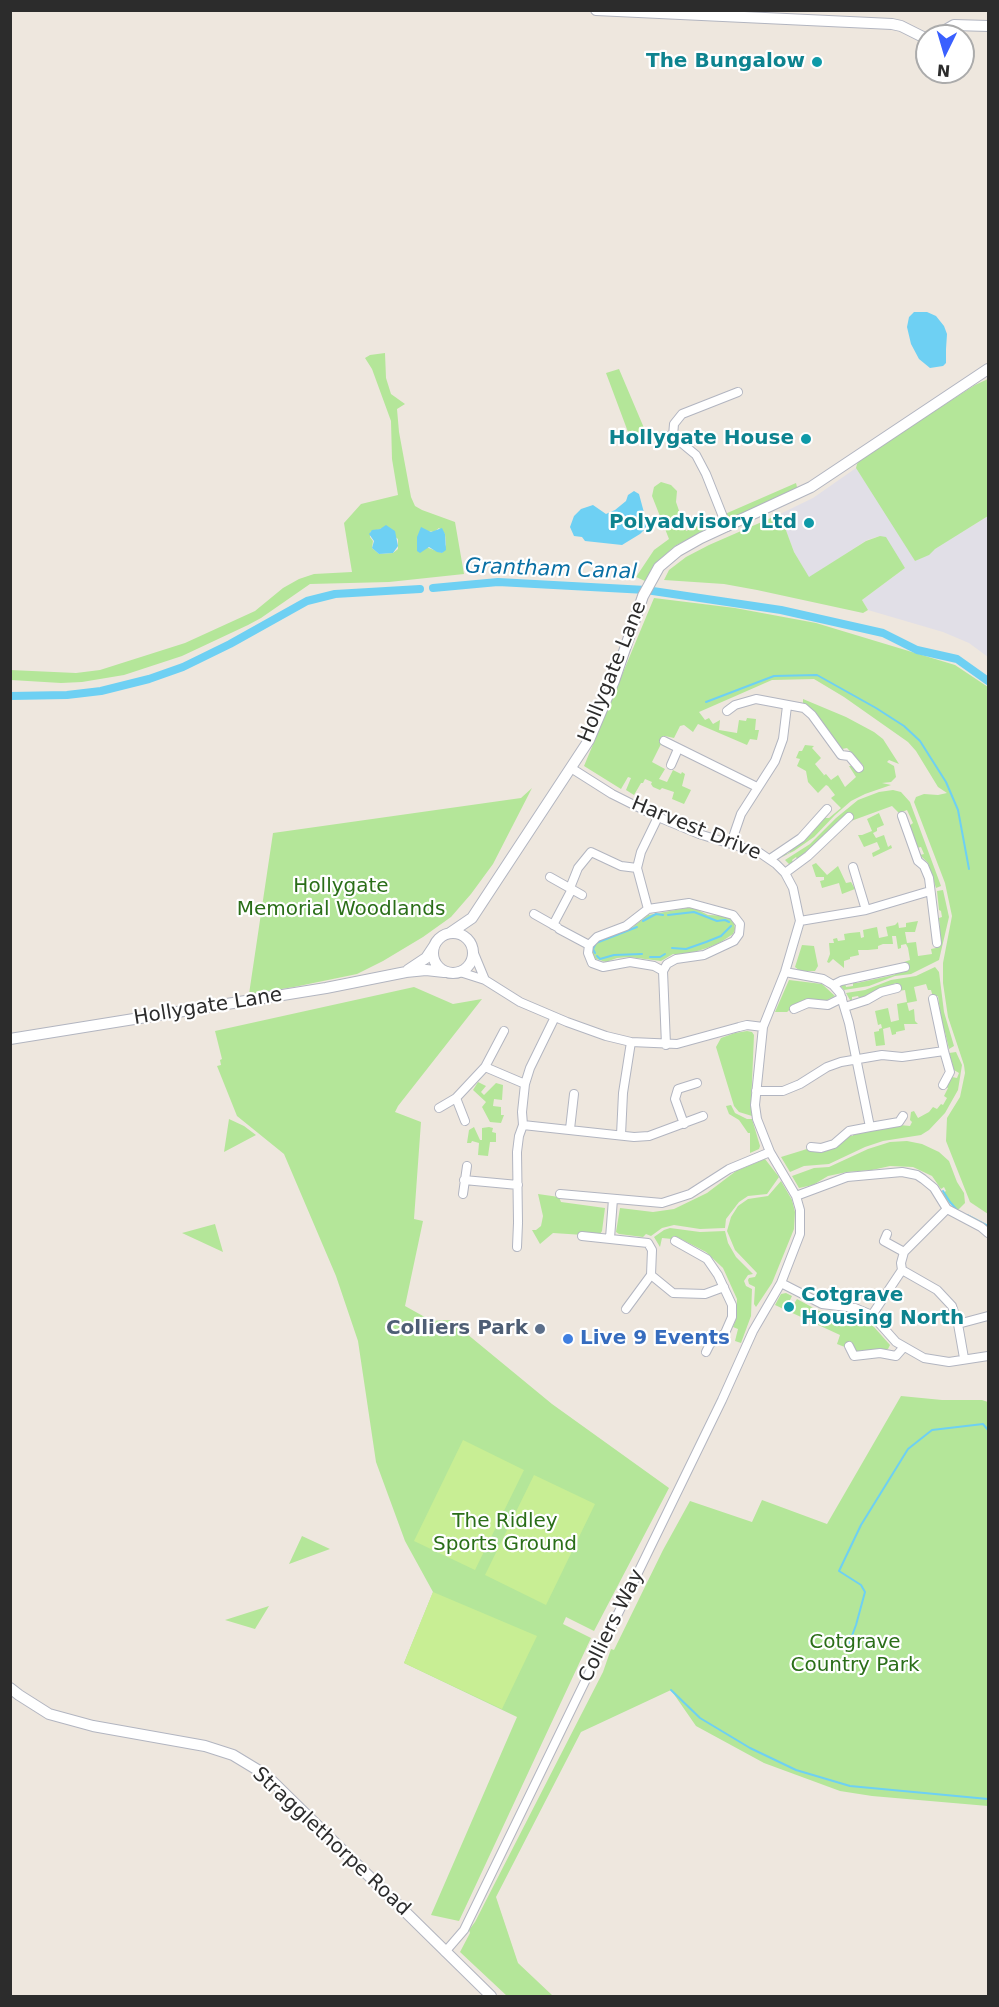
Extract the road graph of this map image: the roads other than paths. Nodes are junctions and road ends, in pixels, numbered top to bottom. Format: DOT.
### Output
graph roads {
  1 [pos="597,10"];
  2 [pos="819,15"];
  3 [pos="915,33"];
  4 [pos="988,369"];
  5 [pos="738,392"];
  6 [pos="727,526"];
  7 [pos="787,706"];
  8 [pos="727,711"];
  9 [pos="664,741"];
  10 [pos="678,749"];
  11 [pos="671,765"];
  12 [pos="571,768"];
  13 [pos="859,768"];
  14 [pos="757,788"];
  15 [pos="827,809"];
  16 [pos="902,816"];
  17 [pos="658,817"];
  18 [pos="849,817"];
  19 [pos="731,843"];
  20 [pos="770,859"];
  21 [pos="853,867"];
  22 [pos="637,868"];
  23 [pos="785,873"];
  24 [pos="550,877"];
  25 [pos="571,888"];
  26 [pos="930,891"];
  27 [pos="582,895"];
  28 [pos="648,909"];
  29 [pos="866,910"];
  30 [pos="534,914"];
  31 [pos="472,918"];
  32 [pos="800,921"];
  33 [pos="556,927"];
  34 [pos="450,933"];
  35 [pos="938,943"];
  36 [pos="435,945"];
  37 [pos="589,945"];
  38 [pos="472,948"];
  39 [pos="905,967"];
  40 [pos="663,971"];
  41 [pos="406,972"];
  42 [pos="444,972"];
  43 [pos="460,972"];
  44 [pos="785,972"];
  45 [pos="485,980"];
  46 [pos="833,985"];
  47 [pos="897,988"];
  48 [pos="933,999"];
  49 [pos="844,1002"];
  50 [pos="794,1009"];
  51 [pos="555,1017"];
  52 [pos="763,1027"];
  53 [pos="504,1030"];
  54 [pos="10,1039"];
  55 [pos="631,1042"];
  56 [pos="666,1045"];
  57 [pos="944,1051"];
  58 [pos="856,1059"];
  59 [pos="485,1067"];
  60 [pos="697,1083"];
  61 [pos="525,1084"];
  62 [pos="943,1085"];
  63 [pos="756,1091"];
  64 [pos="574,1094"];
  65 [pos="456,1098"];
  66 [pos="439,1108"];
  67 [pos="703,1116"];
  68 [pos="903,1116"];
  69 [pos="465,1121"];
  70 [pos="684,1124"];
  71 [pos="523,1125"];
  72 [pos="870,1127"];
  73 [pos="570,1129"];
  74 [pos="621,1135"];
  75 [pos="811,1147"];
  76 [pos="770,1152"];
  77 [pos="466,1166"];
  78 [pos="464,1180"];
  79 [pos="518,1185"];
  80 [pos="463,1194"];
  81 [pos="560,1194"];
  82 [pos="796,1196"];
  83 [pos="614,1199"];
  84 [pos="947,1209"];
  85 [pos="988,1233"];
  86 [pos="886,1234"];
  87 [pos="582,1236"];
  88 [pos="610,1238"];
  89 [pos="675,1241"];
  90 [pos="517,1247"];
  91 [pos="904,1252"];
  92 [pos="902,1270"];
  93 [pos="651,1275"];
  94 [pos="781,1283"];
  95 [pos="726,1290"];
  96 [pos="627,1309"];
  97 [pos="872,1315"];
  98 [pos="988,1316"];
  99 [pos="958,1324"];
  100 [pos="849,1346"];
  101 [pos="903,1348"];
  102 [pos="706,1352"];
  103 [pos="988,1356"];
  104 [pos="964,1358"];
  105 [pos="10,1688"];
  106 [pos="446,1952"];
  107 [pos="491,1996"];
  1 -- 2 [label="street"];
  2 -- 3 [label="street"];
  4 -- 6 [label="street, Hollygate Lane"];
  5 -- 6 [label="street"];
  6 -- 12 [label="street, Hollygate Lane"];
  7 -- 8 [label="street"];
  7 -- 13 [label="street"];
  7 -- 14 [label="street"];
  9 -- 10 [label="street"];
  10 -- 11 [label="street"];
  10 -- 14 [label="street"];
  12 -- 17 [label="street, Harvest Drive"];
  12 -- 31 [label="street, Hollygate Lane"];
  14 -- 19 [label="street"];
  15 -- 20 [label="street"];
  16 -- 26 [label="street"];
  17 -- 19 [label="street, Harvest Drive"];
  17 -- 22 [label="street"];
  18 -- 23 [label="street"];
  19 -- 20 [label="street, Harvest Drive"];
  20 -- 23 [label="street, Harvest Drive"];
  21 -- 29 [label="street"];
  22 -- 25 [label="street"];
  22 -- 28 [label="street"];
  23 -- 32 [label="street, Harvest Drive"];
  24 -- 25 [label="street"];
  25 -- 27 [label="street"];
  25 -- 33 [label="street"];
  26 -- 29 [label="street"];
  26 -- 35 [label="street"];
  28 -- 37 [label="street"];
  28 -- 40 [label="street"];
  29 -- 32 [label="street"];
  30 -- 33 [label="street"];
  31 -- 34 [label="street, Hollygate Lane"];
  31 -- 38 [label="street"];
  32 -- 44 [label="street, Harvest Drive"];
  33 -- 37 [label="street"];
  34 -- 36 [label="street"];
  34 -- 38 [label="street"];
  36 -- 41 [label="street, Hollygate Lane"];
  36 -- 42 [label="street"];
  37 -- 40 [label="street"];
  38 -- 43 [label="street"];
  38 -- 45 [label="street"];
  39 -- 46 [label="street"];
  40 -- 56 [label="street"];
  41 -- 42 [label="street, Hollygate Lane"];
  41 -- 54 [label="street, Hollygate Lane"];
  42 -- 43 [label="street"];
  43 -- 45 [label="street"];
  44 -- 46 [label="street"];
  44 -- 52 [label="street, Harvest Drive"];
  45 -- 51 [label="street"];
  46 -- 49 [label="street"];
  47 -- 49 [label="street"];
  48 -- 57 [label="street"];
  49 -- 50 [label="street"];
  49 -- 58 [label="street"];
  51 -- 55 [label="street"];
  51 -- 61 [label="street"];
  52 -- 56 [label="street"];
  52 -- 63 [label="street, Harvest Drive"];
  53 -- 59 [label="street"];
  55 -- 56 [label="street"];
  55 -- 74 [label="street"];
  57 -- 58 [label="street"];
  57 -- 62 [label="street"];
  58 -- 63 [label="street"];
  58 -- 72 [label="street"];
  59 -- 61 [label="street"];
  59 -- 65 [label="street"];
  60 -- 70 [label="street"];
  61 -- 71 [label="street"];
  63 -- 76 [label="street, Harvest Drive"];
  64 -- 73 [label="street"];
  65 -- 66 [label="street"];
  65 -- 69 [label="street"];
  67 -- 70 [label="street"];
  68 -- 72 [label="street"];
  70 -- 74 [label="street"];
  71 -- 73 [label="street"];
  71 -- 79 [label="street"];
  72 -- 75 [label="street"];
  73 -- 74 [label="street"];
  76 -- 82 [label="street, Harvest Drive"];
  76 -- 83 [label="street"];
  77 -- 78 [label="street"];
  78 -- 79 [label="street"];
  78 -- 80 [label="street"];
  79 -- 90 [label="street"];
  81 -- 83 [label="street"];
  82 -- 84 [label="street"];
  82 -- 94 [label="street, Colliers Way"];
  83 -- 88 [label="street"];
  84 -- 85 [label="street"];
  84 -- 91 [label="street"];
  86 -- 91 [label="street"];
  87 -- 88 [label="street"];
  88 -- 93 [label="street"];
  89 -- 95 [label="street"];
  91 -- 92 [label="street"];
  92 -- 97 [label="street"];
  92 -- 99 [label="street"];
  93 -- 95 [label="street"];
  93 -- 96 [label="street"];
  94 -- 97 [label="street"];
  94 -- 106 [label="street, Colliers Way"];
  95 -- 102 [label="street"];
  97 -- 101 [label="street"];
  98 -- 99 [label="street"];
  99 -- 104 [label="street"];
  100 -- 101 [label="street"];
  101 -- 104 [label="street"];
  103 -- 104 [label="street"];
  105 -- 106 [label="street, Stragglethorpe Road"];
  106 -- 107 [label="street, Stragglethorpe Road"];
}
